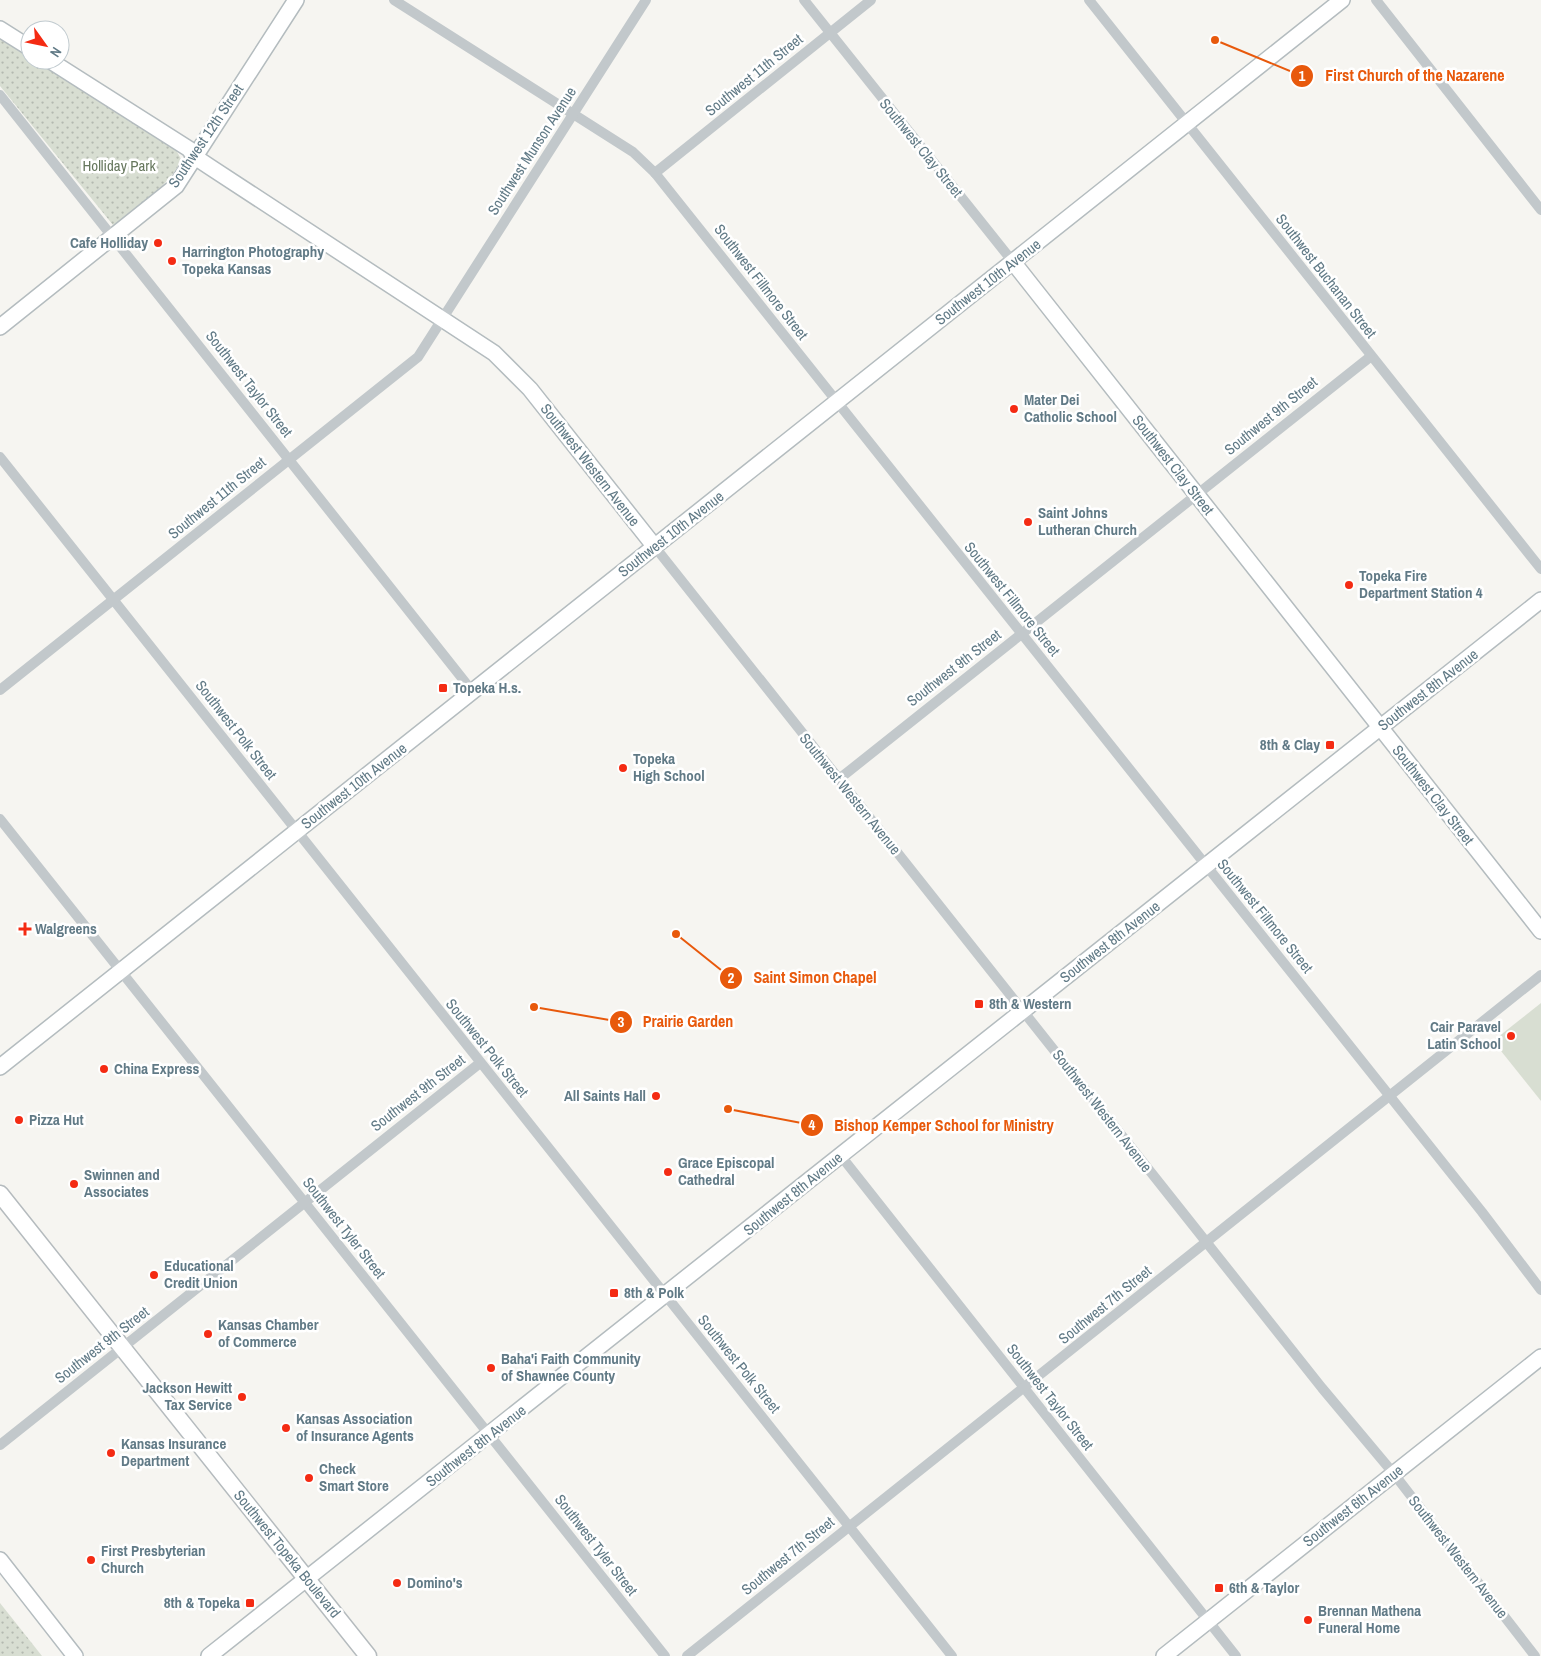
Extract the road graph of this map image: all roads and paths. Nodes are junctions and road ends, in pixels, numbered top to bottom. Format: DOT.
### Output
graph roads {
  1 [pos="296,0"];
  2 [pos="394,0"];
  3 [pos="646,0"];
  4 [pos="804,0"];
  5 [pos="871,0"];
  6 [pos="1089,0"];
  7 [pos="1342,0"];
  8 [pos="1376,0"];
  9 [pos="0,29"];
  10 [pos="830,33"];
  11 [pos="20,42"];
  12 [pos="64,70"];
  13 [pos="0,95"];
  14 [pos="572,116"];
  15 [pos="1188,123"];
  16 [pos="195,157"];
  17 [pos="655,173"];
  18 [pos="1541,210"];
  19 [pos="114,236"];
  20 [pos="1013,262"];
  21 [pos="442,319"];
  22 [pos="0,328"];
  23 [pos="1370,356"];
  24 [pos="837,402"];
  25 [pos="0,457"];
  26 [pos="290,459"];
  27 [pos="1196,494"];
  28 [pos="655,547"];
  29 [pos="1541,570"];
  30 [pos="114,600"];
  31 [pos="1541,600"];
  32 [pos="1020,634"];
  33 [pos="0,690"];
  34 [pos="473,692"];
  35 [pos="1380,728"];
  36 [pos="839,779"];
  37 [pos="0,819"];
  38 [pos="297,831"];
  39 [pos="1206,866"];
  40 [pos="1541,931"];
  41 [pos="121,971"];
  42 [pos="1541,975"];
  43 [pos="1023,1011"];
  44 [pos="480,1063"];
  45 [pos="0,1067"];
  46 [pos="1390,1097"];
  47 [pos="841,1156"];
  48 [pos="0,1194"];
  49 [pos="304,1202"];
  50 [pos="1207,1243"];
  51 [pos="1541,1290"];
  52 [pos="665,1296"];
  53 [pos="123,1348"];
  54 [pos="1541,1357"];
  55 [pos="1024,1388"];
  56 [pos="489,1435"];
  57 [pos="0,1445"];
  58 [pos="1394,1474"];
  59 [pos="848,1527"];
  60 [pos="0,1560"];
  61 [pos="307,1580"];
  62 [pos="1208,1621"];
  63 [pos="75,1656"];
  64 [pos="209,1656"];
  65 [pos="368,1656"];
  66 [pos="664,1656"];
  67 [pos="687,1656"];
  68 [pos="952,1656"];
  69 [pos="1164,1656"];
  70 [pos="1236,1656"];
  71 [pos="1535,1656"];
  1 -- 16 [label="street, Southwest 12th Street"];
  2 -- 14 [label="street, Southwest Fillmore Street"];
  3 -- 14 [label="street, Southwest Munson Avenue"];
  4 -- 10 [label="street, Southwest Clay Street"];
  5 -- 10 [label="street, Southwest 11th Street"];
  6 -- 15 [label="street, Southwest Buchanan Street"];
  7 -- 15 [label="street, Southwest 10th Avenue"];
  8 -- 18 [label="street"];
  9 -- 11 [label="street"];
  10 -- 17 [label="street, Southwest 11th Street"];
  10 -- 20 [label="street, Southwest Clay Street"];
  12 -- 16 [label="street, Southwest Western Avenue"];
  13 -- 19 [label="street, Southwest Taylor Street"];
  14 -- 17 [label="street, Southwest Fillmore Street"];
  14 -- 21 [label="street, Southwest Munson Avenue"];
  15 -- 20 [label="street, Southwest 10th Avenue"];
  15 -- 23 [label="street, Southwest Buchanan Street"];
  16 -- 19 [label="street, Southwest 12th Street"];
  16 -- 21 [label="street, Southwest Western Avenue"];
  17 -- 24 [label="street, Southwest Fillmore Street"];
  19 -- 22 [label="street, Southwest 12th Street"];
  19 -- 26 [label="street, Southwest Taylor Street"];
  20 -- 24 [label="street, Southwest 10th Avenue"];
  20 -- 27 [label="street, Southwest Clay Street"];
  21 -- 26 [label="street, Southwest 11th Street"];
  21 -- 28 [label="street, Southwest Western Avenue"];
  23 -- 27 [label="street, Southwest 9th Street"];
  23 -- 29 [label="street, Southwest Buchanan Street"];
  24 -- 28 [label="street, Southwest 10th Avenue"];
  24 -- 32 [label="street, Southwest Fillmore Street"];
  25 -- 30 [label="street, Southwest Polk Street"];
  26 -- 30 [label="street, Southwest 11th Street"];
  26 -- 34 [label="street, Southwest Taylor Street"];
  27 -- 32 [label="street, Southwest 9th Street"];
  27 -- 35 [label="street, Southwest Clay Street"];
  28 -- 34 [label="street, Southwest 10th Avenue"];
  28 -- 36 [label="street, Southwest Western Avenue"];
  30 -- 33 [label="street, Southwest 11th Street"];
  30 -- 38 [label="street, Southwest Polk Street"];
  31 -- 35 [label="street, Southwest 8th Avenue"];
  32 -- 36 [label="street, Southwest 9th Street"];
  32 -- 39 [label="street, Southwest Fillmore Street"];
  34 -- 38 [label="street, Southwest 10th Avenue"];
  35 -- 39 [label="street, Southwest 8th Avenue"];
  35 -- 40 [label="street, Southwest Clay Street"];
  36 -- 43 [label="street, Southwest Western Avenue"];
  37 -- 41 [label="street, Southwest Tyler Street"];
  38 -- 41 [label="street, Southwest 10th Avenue"];
  38 -- 44 [label="street, Southwest Polk Street"];
  39 -- 43 [label="street, Southwest 8th Avenue"];
  39 -- 46 [label="street, Southwest Fillmore Street"];
  41 -- 45 [label="street, Southwest 10th Avenue"];
  41 -- 49 [label="street, Southwest Tyler Street"];
  42 -- 46 [label="street, Southwest 7th Street"];
  43 -- 47 [label="street, Southwest 8th Avenue"];
  43 -- 50 [label="street, Southwest Western Avenue"];
  44 -- 49 [label="street, Southwest 9th Street"];
  44 -- 52 [label="street, Southwest Polk Street"];
  46 -- 50 [label="street, Southwest 7th Street"];
  46 -- 51 [label="street, Southwest Fillmore Street"];
  47 -- 52 [label="street, Southwest 8th Avenue"];
  47 -- 55 [label="street, Southwest Taylor Street"];
  48 -- 53 [label="main road, Southwest Topeka Boulevard"];
  49 -- 53 [label="street, Southwest 9th Street"];
  49 -- 56 [label="street, Southwest Tyler Street"];
  50 -- 55 [label="street, Southwest 7th Street"];
  50 -- 58 [label="street, Southwest Western Avenue"];
  52 -- 56 [label="street, Southwest 8th Avenue"];
  52 -- 59 [label="street, Southwest Polk Street"];
  53 -- 57 [label="street, Southwest 9th Street"];
  53 -- 61 [label="main road, Southwest Topeka Boulevard"];
  54 -- 58 [label="street, Southwest 6th Avenue"];
  55 -- 59 [label="street, Southwest 7th Street"];
  55 -- 62 [label="street, Southwest Taylor Street"];
  56 -- 61 [label="street, Southwest 8th Avenue"];
  56 -- 66 [label="street, Southwest Tyler Street"];
  58 -- 62 [label="street, Southwest 6th Avenue"];
  58 -- 71 [label="street, Southwest Western Avenue"];
  59 -- 67 [label="street, Southwest 7th Street"];
  59 -- 68 [label="street, Southwest Polk Street"];
  60 -- 63 [label="street"];
  61 -- 64 [label="street, Southwest 8th Avenue"];
  61 -- 65 [label="main road, Southwest Topeka Boulevard"];
  62 -- 69 [label="street, Southwest 6th Avenue"];
  62 -- 70 [label="street, Southwest Taylor Street"];
}
